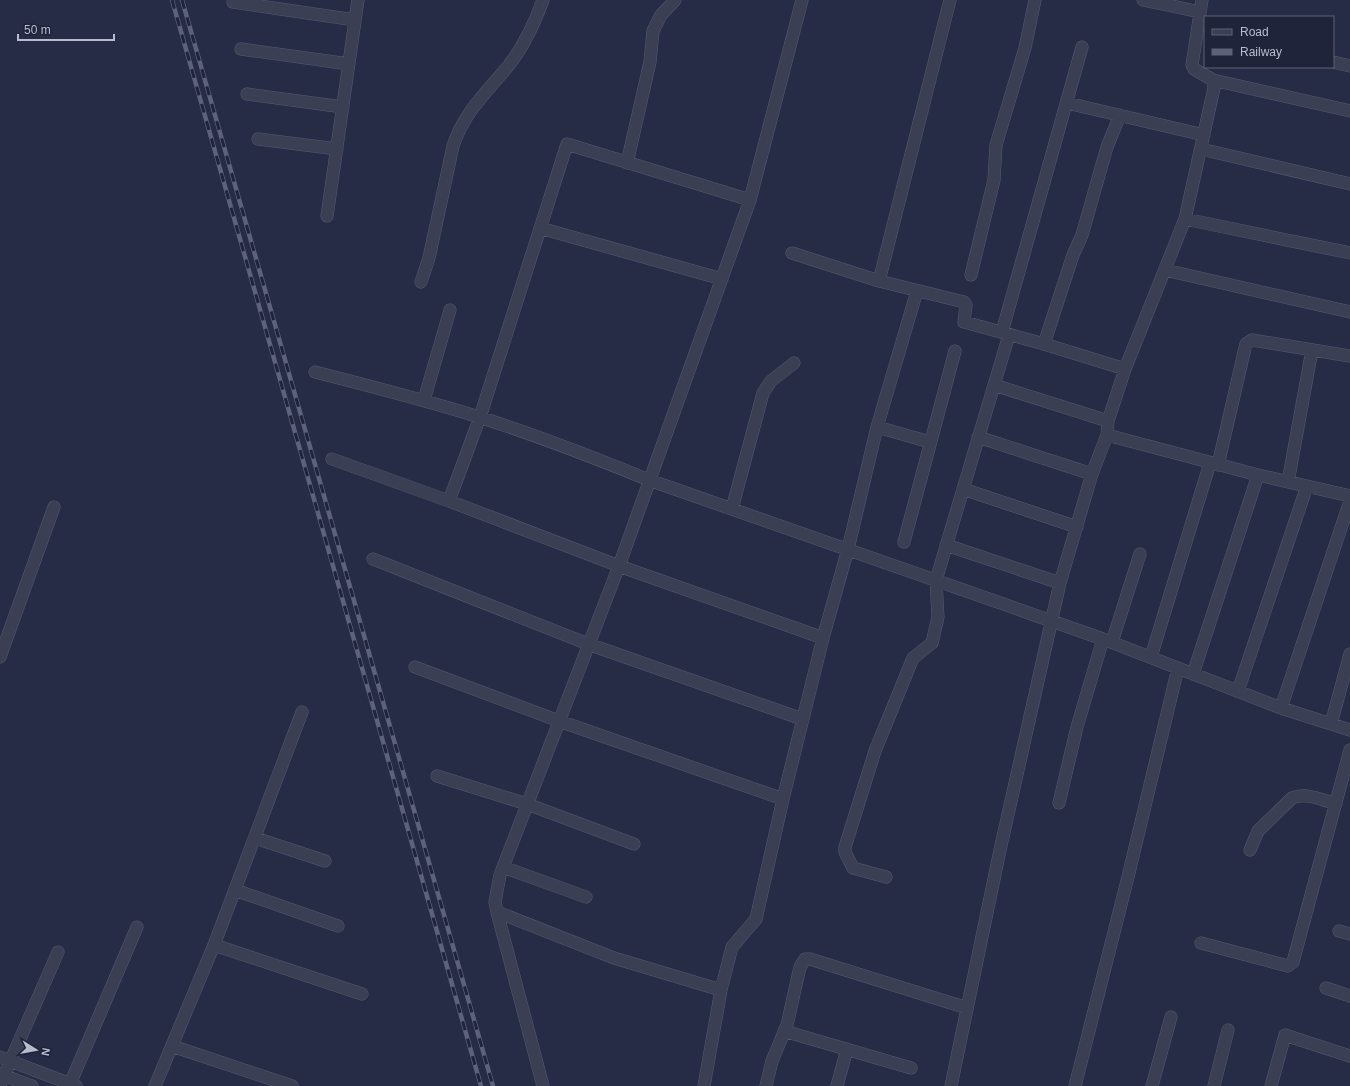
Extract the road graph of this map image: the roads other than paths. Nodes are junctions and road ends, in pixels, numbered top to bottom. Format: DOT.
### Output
graph roads {
  1 [pos="358,0"];
  2 [pos="543,0"];
  3 [pos="675,0"];
  4 [pos="802,0"];
  5 [pos="950,0"];
  6 [pos="1035,0"];
  7 [pos="1143,0"];
  8 [pos="232,2"];
  9 [pos="1202,12"];
  10 [pos="355,20"];
  11 [pos="1082,47"];
  12 [pos="241,49"];
  13 [pos="1334,62"];
  14 [pos="349,64"];
  15 [pos="1350,66"];
  16 [pos="1212,80"];
  17 [pos="247,94"];
  18 [pos="1066,103"];
  19 [pos="342,107"];
  20 [pos="1350,111"];
  21 [pos="1120,115"];
  22 [pos="1204,135"];
  23 [pos="258,139"];
  24 [pos="337,149"];
  25 [pos="1201,149"];
  26 [pos="627,163"];
  27 [pos="1350,184"];
  28 [pos="750,200"];
  29 [pos="327,216"];
  30 [pos="1185,219"];
  31 [pos="540,228"];
  32 [pos="792,253"];
  33 [pos="1350,253"];
  34 [pos="1165,270"];
  35 [pos="972,275"];
  36 [pos="722,279"];
  37 [pos="879,280"];
  38 [pos="421,282"];
  39 [pos="917,291"];
  40 [pos="450,310"];
  41 [pos="1350,312"];
  42 [pos="1005,333"];
  43 [pos="1044,344"];
  44 [pos="1312,350"];
  45 [pos="955,351"];
  46 [pos="1350,356"];
  47 [pos="794,364"];
  48 [pos="1125,369"];
  49 [pos="315,372"];
  50 [pos="994,385"];
  51 [pos="424,400"];
  52 [pos="480,417"];
  53 [pos="1108,421"];
  54 [pos="877,427"];
  55 [pos="1106,435"];
  56 [pos="978,437"];
  57 [pos="930,442"];
  58 [pos="332,459"];
  59 [pos="1214,464"];
  60 [pos="1092,474"];
  61 [pos="1258,475"];
  62 [pos="649,480"];
  63 [pos="1288,482"];
  64 [pos="1307,486"];
  65 [pos="963,489"];
  66 [pos="1350,496"];
  67 [pos="449,501"];
  68 [pos="1350,501"];
  69 [pos="54,508"];
  70 [pos="732,509"];
  71 [pos="1077,527"];
  72 [pos="904,542"];
  73 [pos="946,544"];
  74 [pos="848,549"];
  75 [pos="1140,554"];
  76 [pos="373,559"];
  77 [pos="619,566"];
  78 [pos="936,580"];
  79 [pos="1060,583"];
  80 [pos="1051,621"];
  81 [pos="823,638"];
  82 [pos="1108,641"];
  83 [pos="588,644"];
  84 [pos="1350,654"];
  85 [pos="0,656"];
  86 [pos="1151,657"];
  87 [pos="415,667"];
  88 [pos="1178,668"];
  89 [pos="1193,674"];
  90 [pos="1238,692"];
  91 [pos="1281,708"];
  92 [pos="302,712"];
  93 [pos="802,719"];
  94 [pos="559,721"];
  95 [pos="1331,724"];
  96 [pos="1350,730"];
  97 [pos="1350,750"];
  98 [pos="437,776"];
  99 [pos="783,799"];
  100 [pos="1059,803"];
  101 [pos="528,804"];
  102 [pos="1336,804"];
  103 [pos="255,838"];
  104 [pos="634,844"];
  105 [pos="1250,850"];
  106 [pos="325,861"];
  107 [pos="503,867"];
  108 [pos="886,877"];
  109 [pos="235,890"];
  110 [pos="586,897"];
  111 [pos="496,912"];
  112 [pos="338,926"];
  113 [pos="137,927"];
  114 [pos="1201,943"];
  115 [pos="214,945"];
  116 [pos="58,952"];
  117 [pos="1326,988"];
  118 [pos="721,990"];
  119 [pos="362,994"];
  120 [pos="1350,996"];
  121 [pos="967,1008"];
  122 [pos="1171,1017"];
  123 [pos="1228,1030"];
  124 [pos="784,1031"];
  125 [pos="172,1046"];
  126 [pos="847,1049"];
  127 [pos="1350,1056"];
  128 [pos="5,1058"];
  129 [pos="911,1068"];
  130 [pos="1,1078"];
  131 [pos="73,1085"];
  132 [pos="32,1086"];
  133 [pos="155,1086"];
  134 [pos="292,1086"];
  135 [pos="543,1086"];
  136 [pos="704,1086"];
  137 [pos="766,1086"];
  138 [pos="837,1086"];
  139 [pos="951,1086"];
  140 [pos="1075,1086"];
  141 [pos="1152,1086"];
  142 [pos="1214,1086"];
  143 [pos="1271,1086"];
  1 -- 10 [label="street"];
  2 -- 38 [label="street"];
  3 -- 26 [label="street"];
  4 -- 28 [label="street"];
  5 -- 37 [label="street"];
  6 -- 35 [label="street"];
  7 -- 9 [label="street"];
  8 -- 10 [label="street"];
  9 -- 16 [label="street"];
  10 -- 14 [label="street"];
  11 -- 18 [label="street"];
  12 -- 14 [label="street"];
  13 -- 15 [label="street"];
  14 -- 19 [label="street"];
  16 -- 20 [label="street"];
  16 -- 22 [label="street"];
  17 -- 19 [label="street"];
  18 -- 21 [label="street"];
  18 -- 42 [label="street"];
  19 -- 24 [label="street"];
  21 -- 22 [label="street"];
  21 -- 43 [label="street"];
  22 -- 25 [label="street"];
  23 -- 24 [label="street"];
  24 -- 29 [label="street"];
  25 -- 27 [label="street"];
  25 -- 30 [label="street"];
  26 -- 28 [label="street"];
  26 -- 31 [label="street"];
  28 -- 36 [label="street"];
  30 -- 33 [label="street"];
  30 -- 34 [label="street"];
  31 -- 36 [label="street"];
  31 -- 52 [label="street"];
  32 -- 37 [label="street"];
  34 -- 41 [label="street"];
  34 -- 48 [label="street"];
  36 -- 62 [label="street"];
  37 -- 39 [label="street"];
  39 -- 42 [label="street"];
  39 -- 54 [label="street"];
  40 -- 51 [label="street"];
  42 -- 43 [label="street"];
  42 -- 50 [label="street"];
  43 -- 48 [label="street"];
  44 -- 46 [label="street"];
  44 -- 59 [label="street"];
  44 -- 63 [label="street"];
  45 -- 57 [label="street"];
  47 -- 70 [label="street"];
  48 -- 53 [label="street"];
  49 -- 51 [label="street"];
  50 -- 53 [label="street"];
  50 -- 56 [label="street"];
  51 -- 52 [label="street"];
  52 -- 62 [label="street"];
  52 -- 67 [label="street"];
  53 -- 55 [label="street"];
  54 -- 57 [label="street"];
  54 -- 74 [label="street"];
  55 -- 59 [label="street"];
  55 -- 60 [label="street"];
  56 -- 60 [label="street"];
  56 -- 65 [label="street"];
  57 -- 72 [label="street"];
  58 -- 67 [label="street"];
  59 -- 61 [label="street"];
  59 -- 86 [label="street"];
  60 -- 71 [label="street"];
  61 -- 63 [label="street"];
  61 -- 89 [label="street"];
  62 -- 70 [label="street"];
  62 -- 77 [label="street"];
  63 -- 64 [label="street"];
  64 -- 66 [label="street"];
  64 -- 90 [label="street"];
  65 -- 71 [label="street"];
  65 -- 73 [label="street"];
  67 -- 77 [label="street"];
  68 -- 91 [label="street"];
  69 -- 85 [label="street"];
  70 -- 74 [label="street"];
  71 -- 79 [label="street"];
  73 -- 78 [label="street"];
  73 -- 79 [label="street"];
  74 -- 78 [label="street"];
  74 -- 81 [label="street"];
  75 -- 82 [label="street"];
  76 -- 83 [label="street"];
  77 -- 81 [label="street"];
  77 -- 83 [label="street"];
  78 -- 80 [label="street"];
  78 -- 108 [label="street"];
  79 -- 80 [label="street"];
  80 -- 82 [label="street"];
  80 -- 121 [label="street"];
  81 -- 93 [label="street"];
  82 -- 86 [label="street"];
  82 -- 100 [label="street"];
  83 -- 93 [label="street"];
  83 -- 94 [label="street"];
  84 -- 95 [label="street"];
  86 -- 88 [label="street"];
  87 -- 94 [label="street"];
  88 -- 89 [label="street"];
  88 -- 140 [label="street"];
  89 -- 90 [label="street"];
  90 -- 91 [label="street"];
  91 -- 95 [label="street"];
  92 -- 103 [label="street"];
  93 -- 99 [label="street"];
  94 -- 99 [label="street"];
  94 -- 101 [label="street"];
  95 -- 96 [label="street"];
  97 -- 102 [label="street"];
  98 -- 101 [label="street"];
  99 -- 118 [label="street"];
  101 -- 104 [label="street"];
  101 -- 107 [label="street"];
  102 -- 105 [label="street"];
  102 -- 114 [label="street"];
  103 -- 106 [label="street"];
  103 -- 109 [label="street"];
  107 -- 110 [label="street"];
  107 -- 111 [label="street"];
  109 -- 112 [label="street"];
  109 -- 115 [label="street"];
  111 -- 118 [label="street"];
  111 -- 135 [label="street"];
  113 -- 131 [label="street"];
  115 -- 119 [label="street"];
  115 -- 125 [label="street"];
  116 -- 128 [label="street"];
  117 -- 120 [label="street"];
  118 -- 136 [label="street"];
  121 -- 124 [label="street"];
  121 -- 139 [label="street"];
  122 -- 141 [label="street"];
  123 -- 142 [label="street"];
  124 -- 126 [label="street"];
  124 -- 137 [label="street"];
  125 -- 133 [label="street"];
  125 -- 134 [label="street"];
  126 -- 129 [label="street"];
  126 -- 138 [label="street"];
  127 -- 143 [label="street"];
  128 -- 130 [label="street"];
  128 -- 131 [label="street"];
  130 -- 132 [label="street"];
}
